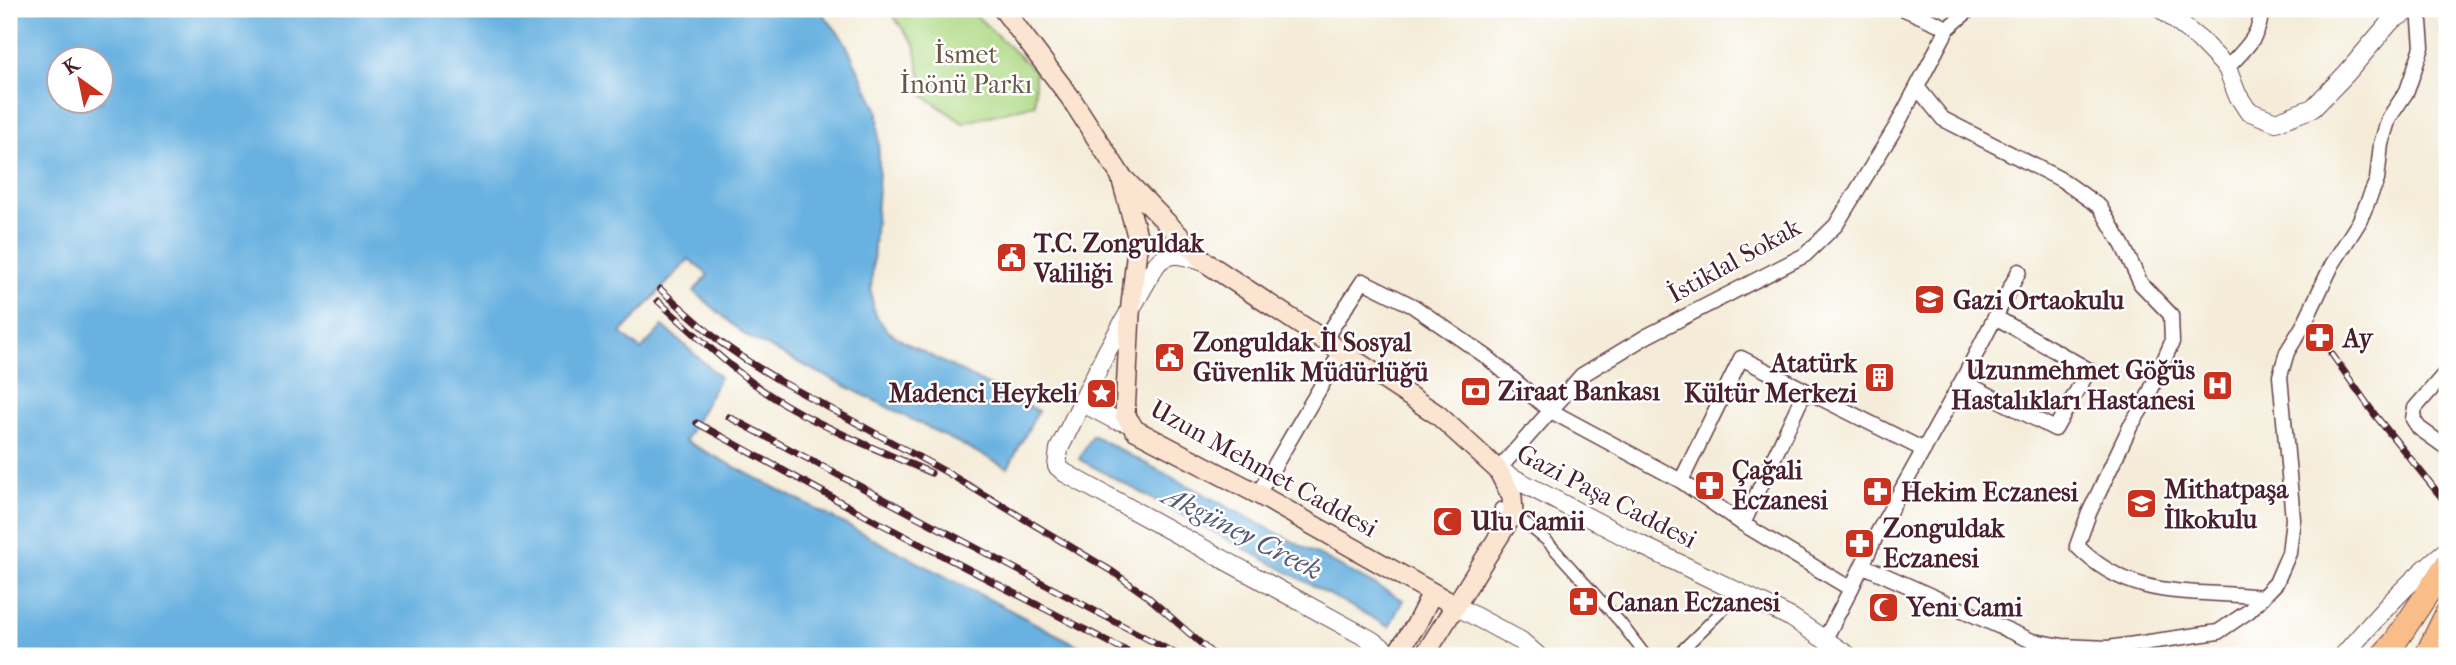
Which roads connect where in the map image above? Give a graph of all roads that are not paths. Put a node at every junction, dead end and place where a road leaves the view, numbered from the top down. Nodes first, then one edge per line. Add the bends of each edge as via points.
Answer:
1 (1003, 9) edge
2 (1904, 9) edge
3 (1970, 9) edge
4 (2161, 9) edge
5 (2261, 9) edge
6 (2411, 9) edge
7 (2419, 9) edge
8 (1948, 28) junction
9 (2227, 68) junction
10 (1917, 87) junction
11 (1121, 176) junction
12 (1205, 262) junction
13 (2019, 271) dead end
14 (1130, 314) junction
15 (1995, 317) junction
16 (1324, 340) junction
17 (1341, 352) junction
18 (2447, 370) edge
19 (1962, 381) junction
20 (1805, 391) junction
21 (1549, 410) junction
22 (1079, 411) junction
23 (1131, 423) junction
24 (2447, 448) edge
25 (1924, 450) junction
26 (1498, 470) junction
27 (1681, 481) junction
28 (1258, 494) junction
29 (1506, 512) junction
30 (1743, 524) junction
31 (2447, 550) edge
32 (2447, 564) edge
33 (1864, 566) junction
34 (1852, 589) junction
35 (1432, 593) junction
36 (1740, 593) junction
37 (2263, 597) junction
38 (1456, 606) junction
39 (2447, 613) edge
40 (1825, 639) junction
41 (1388, 656) edge
42 (1395, 656) edge
43 (1424, 656) edge
44 (1538, 656) edge
45 (1646, 656) edge
46 (1676, 656) edge
47 (1849, 656) edge
48 (2343, 656) edge
49 (2382, 656) edge
50 (2426, 656) edge

1 - 11 main road, Gazi Paşa Caddesi via 1070,97
2 - 8 street
3 - 8 street, İstiklal Sokak
4 - 9 street
5 - 9 street via 2261,21 2250,45
6 - 9 street via 2391,20 2313,108 2276,122 2248,111
7 - 37 street via 2422,47 2407,91 2389,118 2377,180 2359,222 2287,352 2280,376 2293,519 2289,553 2276,583
8 - 10 street, İstiklal Sokak
10 - 21 street, İstiklal Sokak via 1836,225 1805,255 1647,336 1582,375
10 - 37 street via 1943,119 2062,180 2100,207 2141,284 2171,315 2172,342 2077,546 2095,564 2145,587
11 - 12 main road, Gazi Paşa Caddesi
11 - 14 main road, Uzun Mehmet Caddesi via 1138,239
12 - 14 street via 1174,254 1161,259
12 - 16 main road, Gazi Paşa Caddesi
13 - 15 street
14 - 22 street
14 - 23 main road, Uzun Mehmet Caddesi via 1125,415
15 - 19 street
15 - 19 street via 2089,370 2055,429
16 - 17 main road, Gazi Paşa Caddesi
16 - 21 street via 1363,281 1413,306 1477,349
17 - 26 main road, Gazi Paşa Caddesi via 1438,415
17 - 28 street
18 - 24 street via 2416,408 2413,419
19 - 25 street
20 - 25 street
20 - 27 street via 1741,358
20 - 30 street
21 - 26 street, İstiklal Sokak
21 - 27 street
22 - 23 street
22 - 41 street via 1059,449 1058,466 1065,473 1371,640
23 - 28 main road, Uzun Mehmet Caddesi via 1135,430
25 - 33 street
26 - 29 main road via 1512,497
26 - 36 street, Gazi Paşa Caddesi
27 - 30 street
28 - 35 main road, Uzun Mehmet Caddesi
29 - 38 main road
29 - 45 street via 1547,541
30 - 34 street
31 - 48 street
32 - 49 highway
33 - 34 street
33 - 37 street via 2032,641 2062,646 2108,648 2218,632
34 - 40 street
35 - 38 main road, Uzun Mehmet Caddesi
35 - 42 main road
36 - 40 street, Gazi Paşa Caddesi
36 - 46 street
38 - 43 main road
38 - 44 street via 1521,641
39 - 50 highway
40 - 47 street, Gazi Paşa Caddesi

